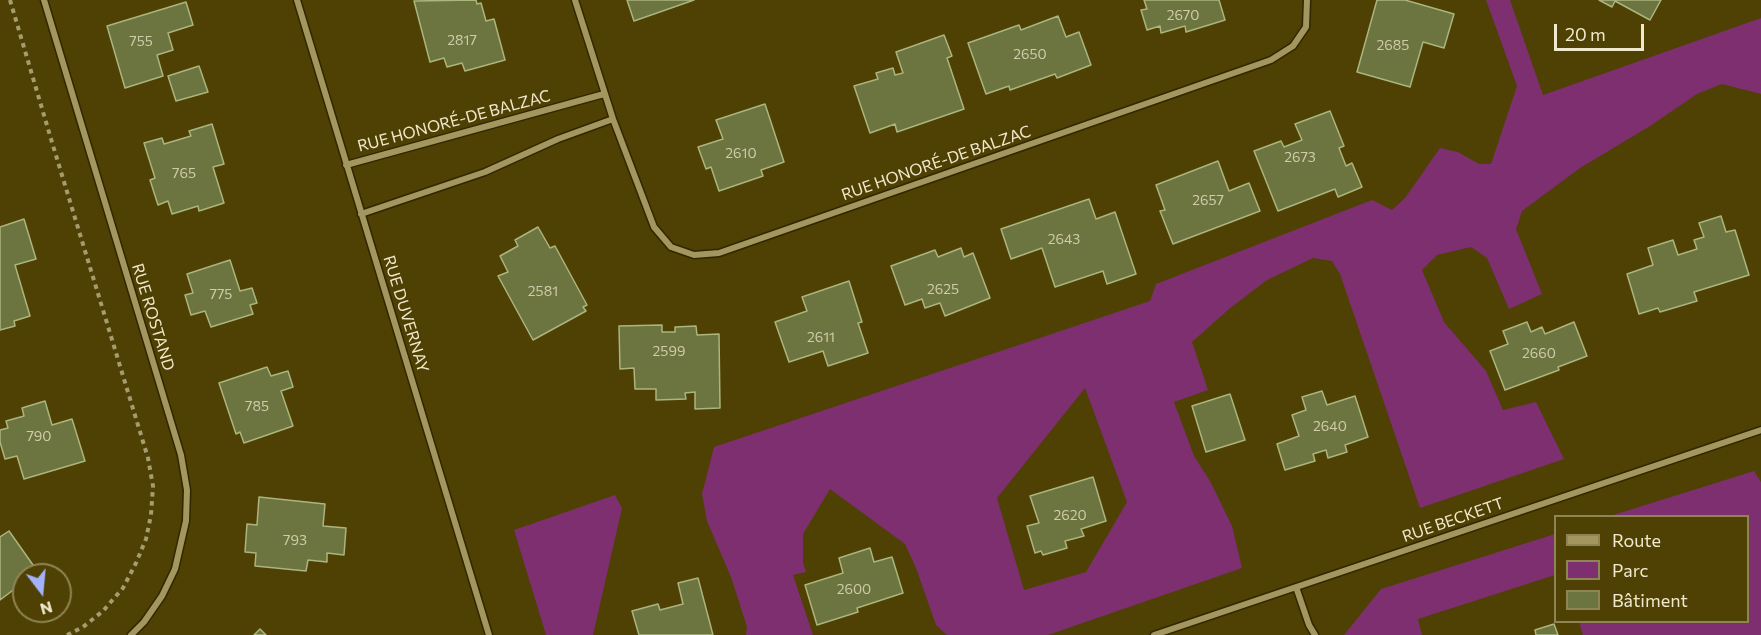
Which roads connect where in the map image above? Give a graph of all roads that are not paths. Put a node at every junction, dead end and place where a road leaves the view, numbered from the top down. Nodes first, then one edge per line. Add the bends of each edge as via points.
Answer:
1 (44, 0) edge
2 (297, 0) edge
3 (575, 0) edge
4 (1307, 0) edge
5 (604, 94) junction
6 (613, 119) junction
7 (346, 165) junction
8 (361, 214) junction
9 (1761, 430) edge
10 (1296, 587) junction
11 (131, 635) edge
12 (489, 635) edge
13 (1154, 635) edge
14 (1315, 635) edge

1 - 11 street, RUE ROSTAND via 181,455 187,490 186,521 175,569 162,596
2 - 7 street, RUE DUVERNAY
3 - 5 street, RUE HONORÉ-DE BALZAC
4 - 6 street, RUE HONORÉ-DE BALZAC via 1306,27 1293,46 1271,60 719,253 694,255 671,247 654,227
5 - 6 street, RUE HONORÉ-DE BALZAC
5 - 7 street, RUE HONORÉ-DE BALZAC
6 - 8 street via 485,172
7 - 8 street, RUE DUVERNAY
8 - 12 street, RUE DUVERNAY
9 - 10 street, RUE BECKETT
10 - 13 street, RUE BECKETT
10 - 14 street

